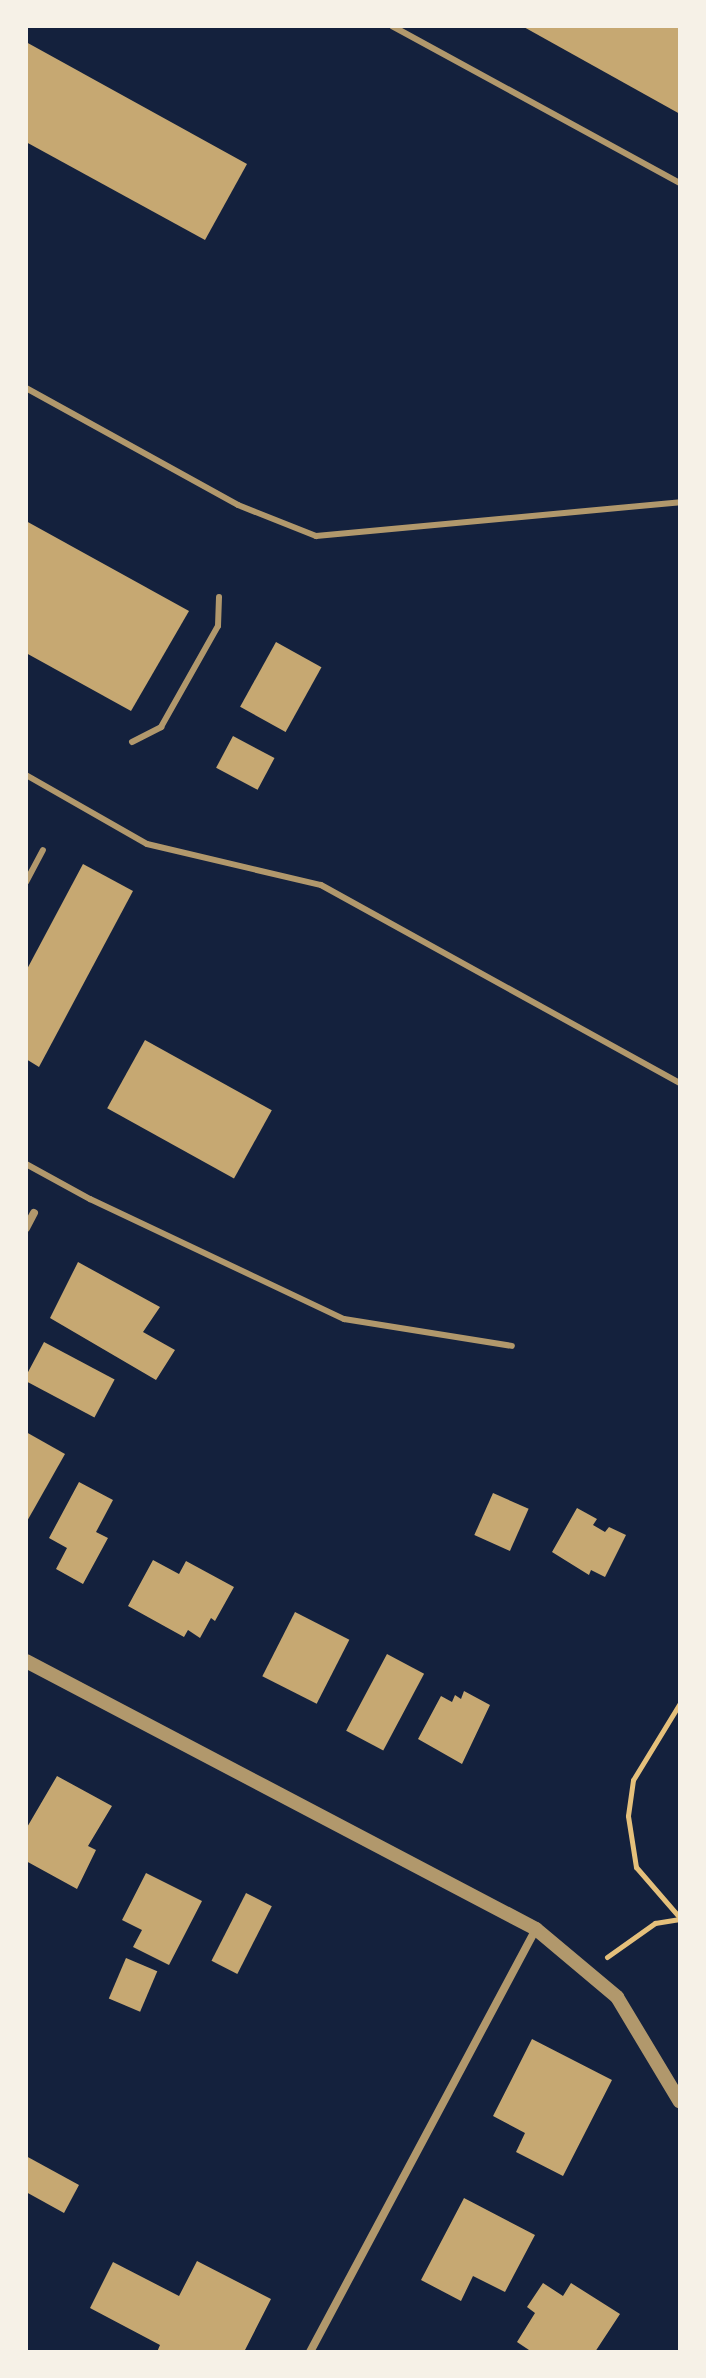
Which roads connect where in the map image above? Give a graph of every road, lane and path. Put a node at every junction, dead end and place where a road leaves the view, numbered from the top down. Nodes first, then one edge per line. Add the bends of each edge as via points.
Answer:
1 (392, 26) edge
2 (680, 183) edge
3 (26, 388) edge
4 (680, 502) edge
5 (219, 597) dead end
6 (132, 742) dead end
7 (26, 775) edge
8 (43, 850) dead end
9 (26, 882) edge
10 (680, 1083) edge
11 (26, 1164) edge
12 (34, 1213) dead end
13 (26, 1228) edge
14 (512, 1346) dead end
15 (26, 1661) edge
16 (680, 1703) edge
17 (680, 1919) edge
18 (536, 1929) junction
19 (587, 1972) junction
20 (680, 2102) edge
21 (310, 2352) edge

1 - 2 lane
3 - 4 lane via 238,505 316,536
5 - 6 lane via 218,626 161,727
7 - 10 lane via 147,844 321,885
8 - 9 lane
11 - 14 lane via 344,1319
12 - 13 street
15 - 18 street
16 - 17 path via 633,1780 628,1816 636,1867
17 - 19 path via 655,1923
18 - 19 street
18 - 21 street
19 - 20 street via 617,1997

